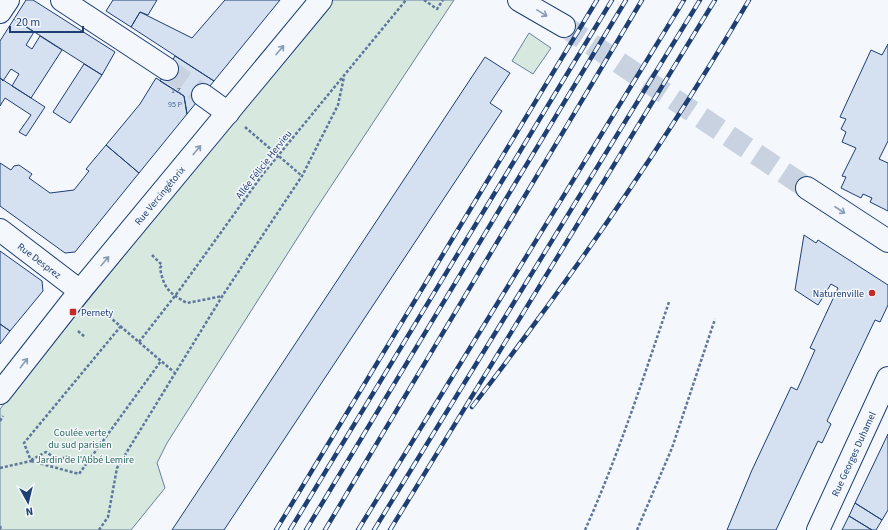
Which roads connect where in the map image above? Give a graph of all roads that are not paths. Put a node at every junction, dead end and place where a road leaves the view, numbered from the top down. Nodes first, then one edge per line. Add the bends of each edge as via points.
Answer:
1 (8, 0) edge
2 (62, 0) edge
3 (321, 0) edge
4 (519, 0) edge
5 (0, 12) edge
6 (564, 26) tunnel mouth
7 (167, 69) tunnel mouth
8 (203, 95) tunnel mouth
9 (228, 113) junction
10 (807, 188) tunnel mouth
11 (0, 230) edge
12 (888, 241) edge
13 (80, 291) junction
14 (888, 378) edge
15 (0, 393) edge
16 (818, 530) edge

1 - 5 street
2 - 7 street
9 -> 3 street, Rue Vercingétorix
4 -> 6 street
8 - 9 street
13 -> 9 street, Rue Vercingétorix
10 -> 12 street
11 - 13 street, Rue Desprez
15 -> 13 street, Rue Vercingétorix
14 - 16 street, Rue Georges Duhamel

